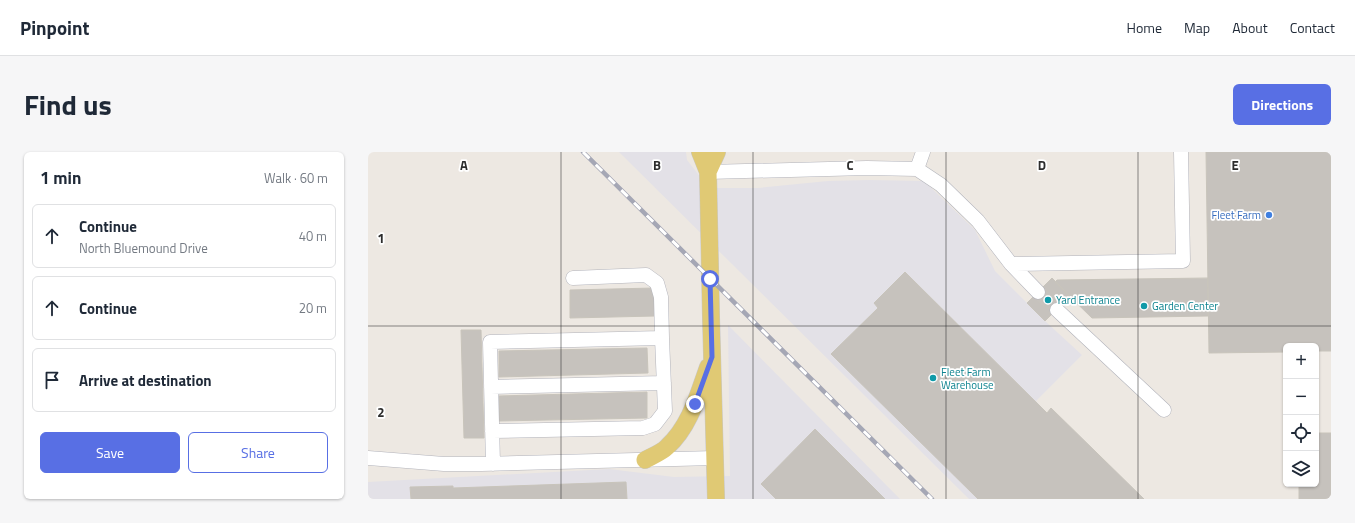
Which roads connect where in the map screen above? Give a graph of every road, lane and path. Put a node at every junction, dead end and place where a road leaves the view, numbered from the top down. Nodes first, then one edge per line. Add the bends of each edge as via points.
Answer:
1 (700, 152) edge
2 (717, 152) edge
3 (923, 152) edge
4 (1181, 152) edge
5 (917, 169) junction
6 (708, 172) junction
7 (1011, 264) junction
8 (573, 278) dead end
9 (1038, 292) tunnel mouth
10 (1057, 310) tunnel mouth
11 (662, 338) junction
12 (712, 357) junction
13 (664, 383) junction
14 (491, 387) junction
15 (1164, 410) dead end
16 (492, 430) junction
17 (368, 458) edge
18 (715, 458) junction
19 (645, 460) junction
20 (493, 464) junction
21 (716, 499) edge

1 - 6 main road
2 - 6 main road
3 - 5 street
4 - 7 street via 1183,261
5 - 6 street
5 - 7 street via 941,185 978,221
6 - 12 main road
7 - 9 street
8 - 11 street via 646,275 657,283 661,297
10 - 15 street
11 - 13 street
11 - 14 street via 490,342
12 - 18 main road
12 - 19 main road via 687,422 666,448
13 - 14 street
13 - 16 street via 665,411 655,424 643,428
14 - 16 street
16 - 20 street
17 - 20 street via 444,464
18 - 19 street
18 - 21 main road
19 - 20 street

